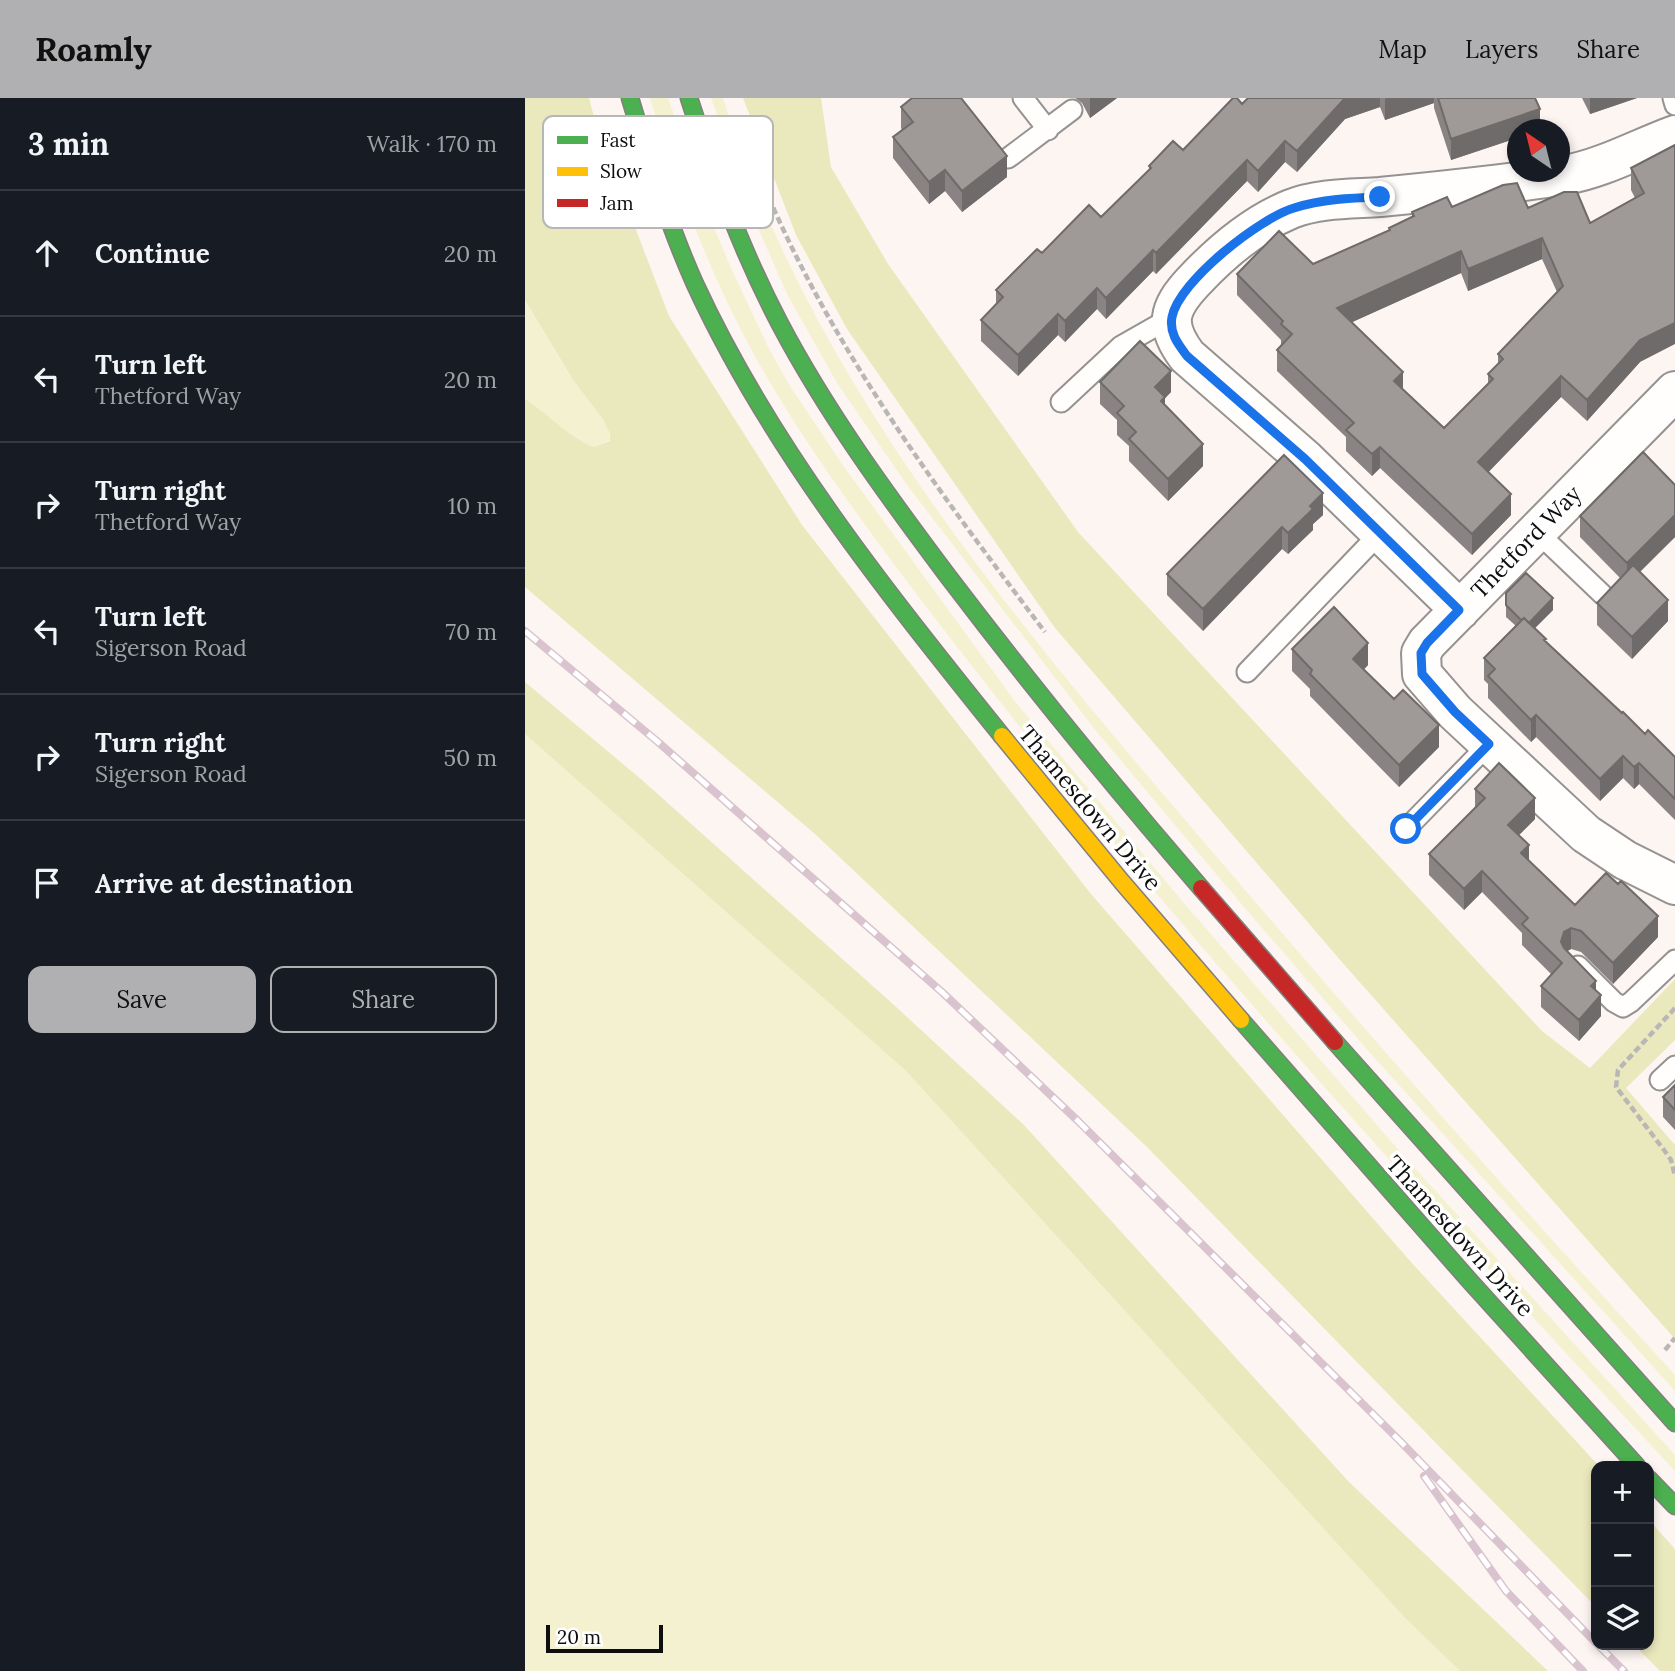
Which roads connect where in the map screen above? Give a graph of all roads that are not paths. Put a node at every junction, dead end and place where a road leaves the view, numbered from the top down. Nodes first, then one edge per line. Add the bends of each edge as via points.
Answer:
1 (631, 98) edge
2 (689, 98) edge
3 (1023, 98) edge
4 (1673, 98) edge
5 (1675, 105) edge
6 (1072, 110) dead end
7 (636, 116) edge
8 (695, 116) edge
9 (1048, 130) junction
10 (1675, 135) edge
11 (1008, 158) edge
12 (674, 228) edge
13 (736, 228) edge
14 (1172, 317) junction
15 (1675, 391) edge
16 (1061, 402) dead end
17 (1536, 531) junction
18 (1381, 532) junction
19 (1602, 594) edge
20 (1459, 610) junction
21 (1247, 672) dead end
22 (1489, 744) junction
23 (1406, 829) dead end
24 (1675, 885) edge
25 (1675, 960) edge
26 (1573, 961) edge
27 (1675, 1066) edge
28 (1660, 1080) dead end
29 (1675, 1423) edge
30 (1632, 1461) edge
31 (1654, 1484) edge
32 (1675, 1506) edge

1 - 7 main road, Thamesdown Drive
2 - 8 main road, Thamesdown Drive
3 - 9 lane
4 - 5 lane
6 - 9 lane
9 - 11 lane
10 - 14 street via 1567,174 1294,208 1265,221 1202,273 1183,293
12 - 30 main road, Thamesdown Drive via 722,338 780,438 990,722 1109,869 1352,1150
13 - 29 main road, Thamesdown Drive via 778,320 824,402 1002,648 1159,839 1526,1261
14 - 16 lane via 1121,346
14 - 18 street via 1173,335 1187,356
15 - 17 street, Thetford Way
17 - 19 lane
17 - 20 street, Thetford Way
18 - 20 street
18 - 21 lane
20 - 22 street, Thetford Way via 1421,653 1422,674
22 - 23 lane
22 - 24 street, Thetford Way via 1586,834
25 - 26 lane via 1623,1007
27 - 28 lane
31 - 32 main road

